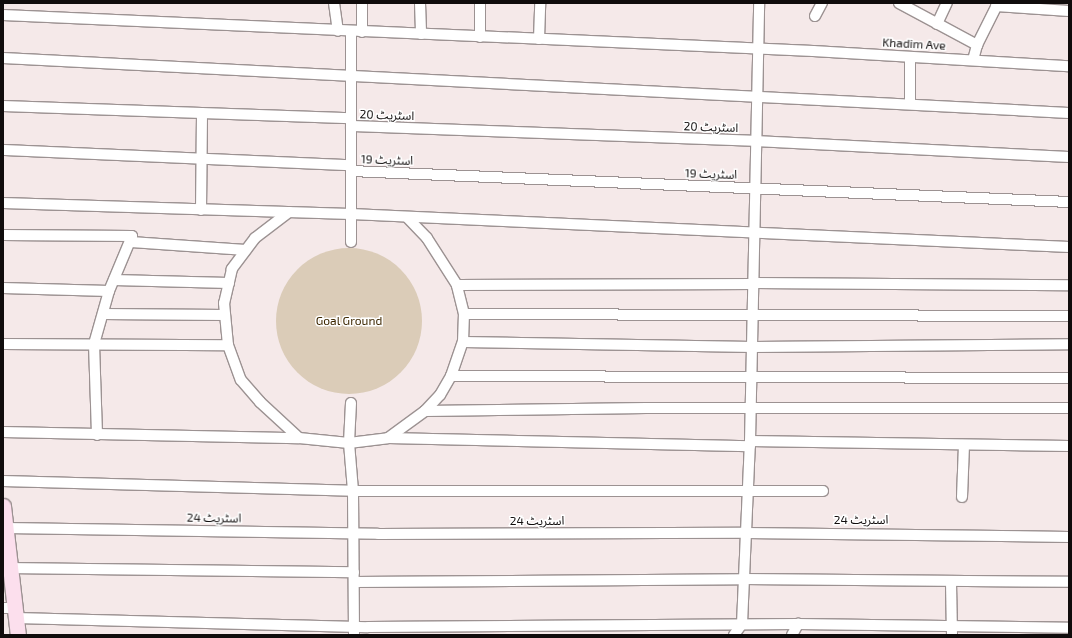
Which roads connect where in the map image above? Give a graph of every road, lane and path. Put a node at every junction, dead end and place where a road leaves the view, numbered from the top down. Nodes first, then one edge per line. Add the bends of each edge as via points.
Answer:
1 (334, 3) edge
2 (362, 3) edge
3 (420, 3) edge
4 (480, 3) edge
5 (540, 3) edge
6 (759, 3) edge
7 (822, 3) edge
8 (947, 3) edge
9 (902, 4) edge
10 (997, 4) edge
11 (1069, 11) edge
12 (3, 14) edge
13 (814, 16) dead end
14 (937, 24) junction
15 (338, 31) junction
16 (351, 31) junction
17 (362, 32) junction
18 (421, 34) junction
19 (480, 37) junction
20 (539, 39) junction
21 (977, 45) junction
22 (757, 49) junction
23 (910, 57) junction
24 (3, 58) edge
25 (973, 60) junction
26 (1069, 66) edge
27 (351, 76) junction
28 (757, 96) junction
29 (910, 104) junction
30 (3, 106) edge
31 (1069, 112) edge
32 (202, 113) junction
33 (351, 122) junction
34 (755, 142) junction
35 (3, 150) edge
36 (1069, 157) edge
37 (202, 158) junction
38 (351, 168) junction
39 (756, 188) junction
40 (1069, 202) edge
41 (3, 203) edge
42 (201, 210) junction
43 (289, 212) junction
44 (351, 214) junction
45 (407, 217) junction
46 (756, 233) junction
47 (3, 234) edge
48 (131, 242) junction
49 (351, 242) dead end
50 (1069, 247) edge
51 (246, 250) junction
52 (114, 280) junction
53 (229, 283) junction
54 (755, 283) junction
55 (457, 285) junction
56 (1069, 285) edge
57 (3, 288) edge
58 (109, 291) junction
59 (103, 314) junction
60 (464, 314) junction
61 (225, 315) junction
62 (754, 315) junction
63 (1069, 316) edge
64 (463, 342) junction
65 (3, 344) edge
66 (94, 344) junction
67 (1069, 344) edge
68 (228, 345) junction
69 (753, 347) junction
70 (451, 376) junction
71 (753, 377) junction
72 (1069, 378) edge
73 (351, 402) dead end
74 (1069, 408) edge
75 (750, 409) junction
76 (425, 411) junction
77 (3, 432) edge
78 (97, 435) junction
79 (299, 438) junction
80 (388, 438) junction
81 (349, 443) junction
82 (750, 444) junction
83 (964, 445) junction
84 (1069, 446) edge
85 (3, 481) edge
86 (353, 491) junction
87 (748, 491) junction
88 (823, 491) dead end
89 (962, 497) dead end
90 (4, 517) edge
91 (354, 533) junction
92 (746, 533) junction
93 (1069, 537) edge
94 (7, 568) edge
95 (354, 577) junction
96 (744, 579) junction
97 (1069, 582) edge
98 (951, 583) junction
99 (11, 611) edge
100 (742, 624) junction
101 (798, 624) junction
102 (951, 624) junction
103 (1069, 628) edge
104 (354, 631) edge
105 (18, 635) edge
106 (734, 635) edge
107 (792, 635) edge
108 (952, 635) edge

1 - 15 street
2 - 17 street
3 - 18 street
4 - 19 street
5 - 20 street
6 - 22 street
7 - 13 street
8 - 14 street
9 - 14 street
10 - 11 street
10 - 21 street
12 - 15 street, Khadim Ave
14 - 21 street
15 - 16 street, Khadim Ave
16 - 17 street, Khadim Ave
16 - 27 street
17 - 18 street, Khadim Ave
18 - 19 street, Khadim Ave
19 - 20 street, Khadim Ave
20 - 22 street, Khadim Ave
21 - 25 street
22 - 23 street, Khadim Ave
22 - 28 street
23 - 25 street, Khadim Ave
23 - 29 street
24 - 27 street
25 - 26 street, Khadim Ave
27 - 28 street
27 - 33 street
28 - 29 street
28 - 34 street
29 - 31 street
30 - 32 street, اسٹریٹ 20
32 - 33 street, اسٹریٹ 20
32 - 37 street
33 - 34 street, اسٹریٹ 20
33 - 38 street
34 - 36 street, اسٹریٹ 20
34 - 39 street
35 - 37 street, اسٹریٹ 19
37 - 38 street, اسٹریٹ 19
37 - 42 street
38 - 39 street, اسٹریٹ 19
38 - 44 street
39 - 40 street, اسٹریٹ 19
39 - 46 street
41 - 42 street
42 - 43 street
43 - 44 street
43 - 51 street via 255,238
44 - 45 street
44 - 49 street
45 - 46 street
45 - 55 street via 427,238
46 - 50 street
46 - 54 street
47 - 48 street via 132,236
48 - 51 street
48 - 52 street
51 - 53 street via 232,269
52 - 53 street
52 - 58 street
53 - 61 street
54 - 55 street
54 - 56 street
54 - 62 street
55 - 60 street
57 - 58 street
58 - 59 street
59 - 61 street
59 - 66 street
60 - 62 street
60 - 64 street
61 - 68 street
62 - 63 street
62 - 69 street
64 - 69 street
64 - 70 street
65 - 66 street
66 - 68 street
66 - 78 street
67 - 69 street
68 - 79 street via 241,380 260,402
69 - 71 street
70 - 71 street
70 - 76 street via 440,395
71 - 72 street
71 - 75 street
73 - 81 street
74 - 75 street
75 - 76 street
75 - 82 street
76 - 80 street
77 - 78 street
78 - 79 street
79 - 81 street
80 - 81 street
80 - 82 street
81 - 86 street
82 - 83 street
82 - 87 street
83 - 84 street
83 - 89 street
85 - 86 street
86 - 87 street
86 - 91 street
87 - 88 street
87 - 92 street
90 - 91 street, اسٹریٹ 24
90 - 94 main road
91 - 92 street, اسٹریٹ 24
91 - 95 street
92 - 93 street, اسٹریٹ 24
92 - 96 street
94 - 95 street
94 - 99 main road
95 - 96 street
95 - 104 street
96 - 98 street
96 - 100 street
97 - 98 street
98 - 102 street
99 - 104 street
99 - 105 main road
100 - 101 street
100 - 104 street
100 - 106 street
101 - 102 street
101 - 107 street
102 - 103 street
102 - 108 street

